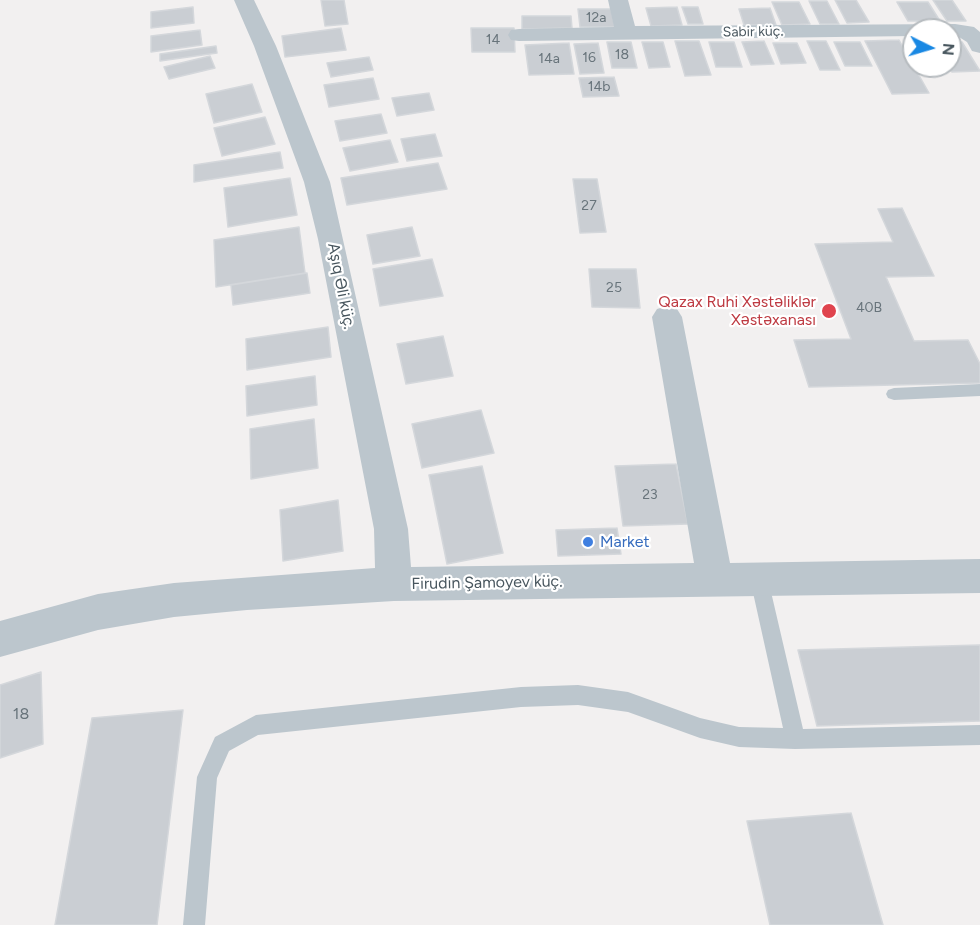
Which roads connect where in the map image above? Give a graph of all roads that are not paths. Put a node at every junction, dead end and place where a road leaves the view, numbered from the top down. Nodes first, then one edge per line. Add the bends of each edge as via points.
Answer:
1 (244, 0) edge
2 (618, 0) edge
3 (902, 30) edge
4 (962, 31) edge
5 (626, 33) junction
6 (519, 35) dead end
7 (980, 46) edge
8 (667, 317) dead end
9 (980, 390) edge
10 (894, 394) dead end
11 (980, 576) edge
12 (759, 579) junction
13 (715, 580) junction
14 (394, 584) junction
15 (0, 639) edge
16 (980, 735) edge
17 (795, 739) junction
18 (194, 925) edge

1 - 14 street, Aşıq Əli küç. via 317,182 391,529
2 - 5 street
3 - 5 street, Sabir küç.
4 - 7 street via 975,38
5 - 6 street, Sabir küç.
8 - 13 street
9 - 10 lane
11 - 12 street, Firudin Şamoyev küç.
12 - 13 street, Firudin Şamoyev küç.
12 - 17 lane
13 - 14 street, Firudin Şamoyev küç.
14 - 15 street, Firudin Şamoyev küç. via 174,600 98,612
16 - 17 lane
17 - 18 lane via 739,737 700,728 628,702 578,695 521,697 256,725 222,744 207,777

